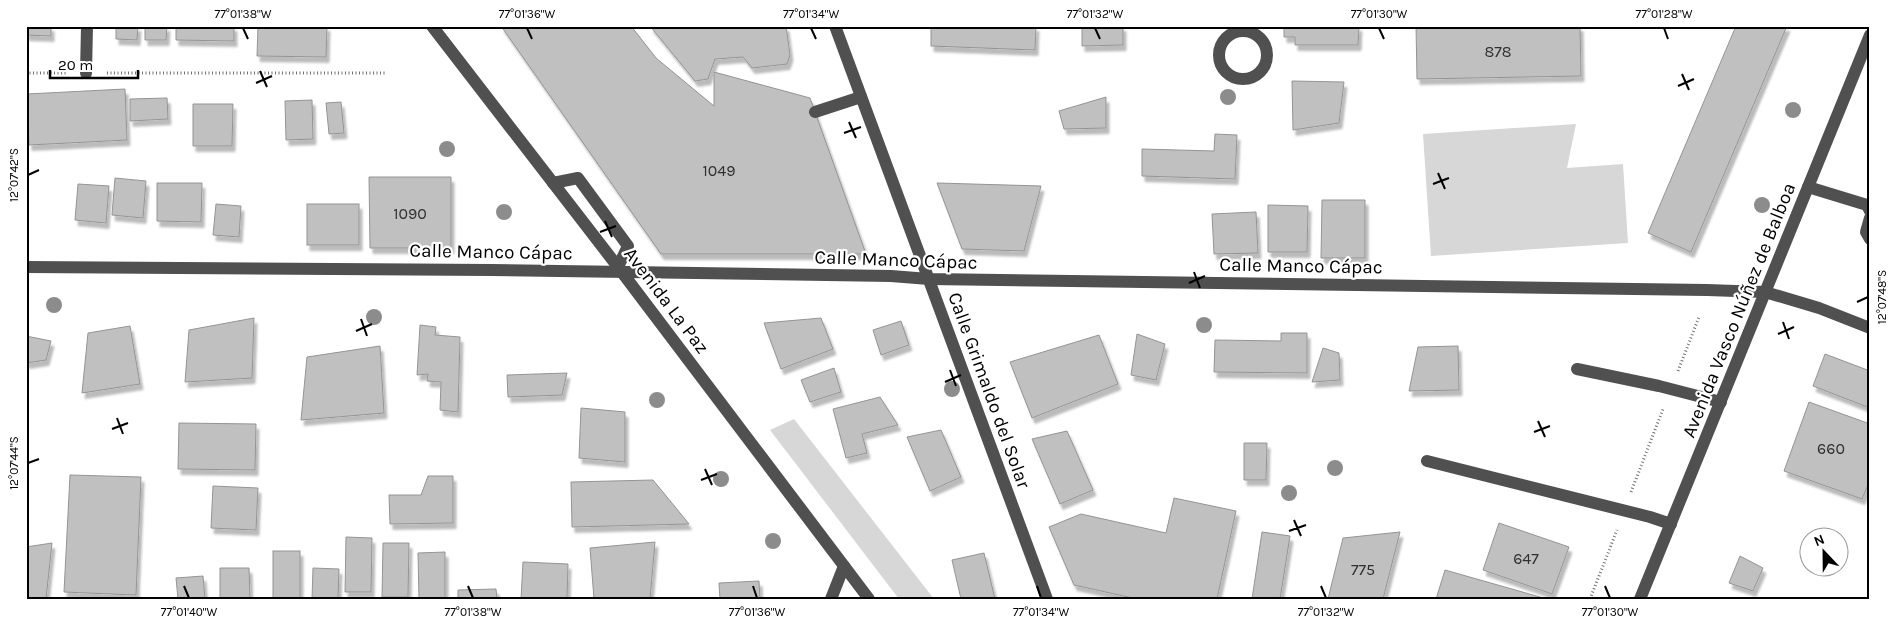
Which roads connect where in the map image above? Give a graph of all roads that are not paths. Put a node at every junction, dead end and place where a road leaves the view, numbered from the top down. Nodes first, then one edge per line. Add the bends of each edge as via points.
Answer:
1 (87, 26) edge
2 (432, 26) edge
3 (835, 26) edge
4 (1870, 35) edge
5 (86, 73) road end
6 (861, 97) junction
7 (815, 112) dead end
8 (553, 183) junction
9 (1808, 187) junction
10 (1870, 211) edge
11 (1870, 218) edge
12 (1870, 238) edge
13 (26, 267) edge
14 (620, 269) junction
15 (929, 279) junction
16 (1765, 292) junction
17 (1870, 328) edge
18 (1577, 369) dead end
19 (1721, 402) junction
20 (1426, 461) dead end
21 (1671, 524) junction
22 (844, 566) junction
23 (831, 599) edge
24 (869, 599) edge
25 (1048, 599) edge
26 (1640, 599) edge

1 - 5 street
2 - 8 street, Avenida La Paz
3 - 6 street, Calle Grimaldo del Solar
4 - 9 street, Avenida Vasco Núñez de Balboa
6 - 7 street
6 - 15 street, Calle Grimaldo del Solar
8 - 14 street, Avenida La Paz
8 - 14 street via 578,178 628,246
9 - 10 street via 1867,205
9 - 16 street, Avenida Vasco Núñez de Balboa
11 - 12 street via 1866,232
13 - 14 street, Calle Manco Cápac
14 - 15 street, Calle Manco Cápac
14 - 22 street, Avenida La Paz
15 - 16 street, Calle Manco Cápac
15 - 25 street, Calle Grimaldo del Solar
16 - 17 street, Calle Manco Cápac
16 - 19 street, Avenida Vasco Núñez de Balboa
18 - 19 street
19 - 21 street, Avenida Vasco Núñez de Balboa
20 - 21 street
21 - 26 street, Avenida Vasco Núñez de Balboa
22 - 23 street
22 - 24 street, Avenida La Paz

